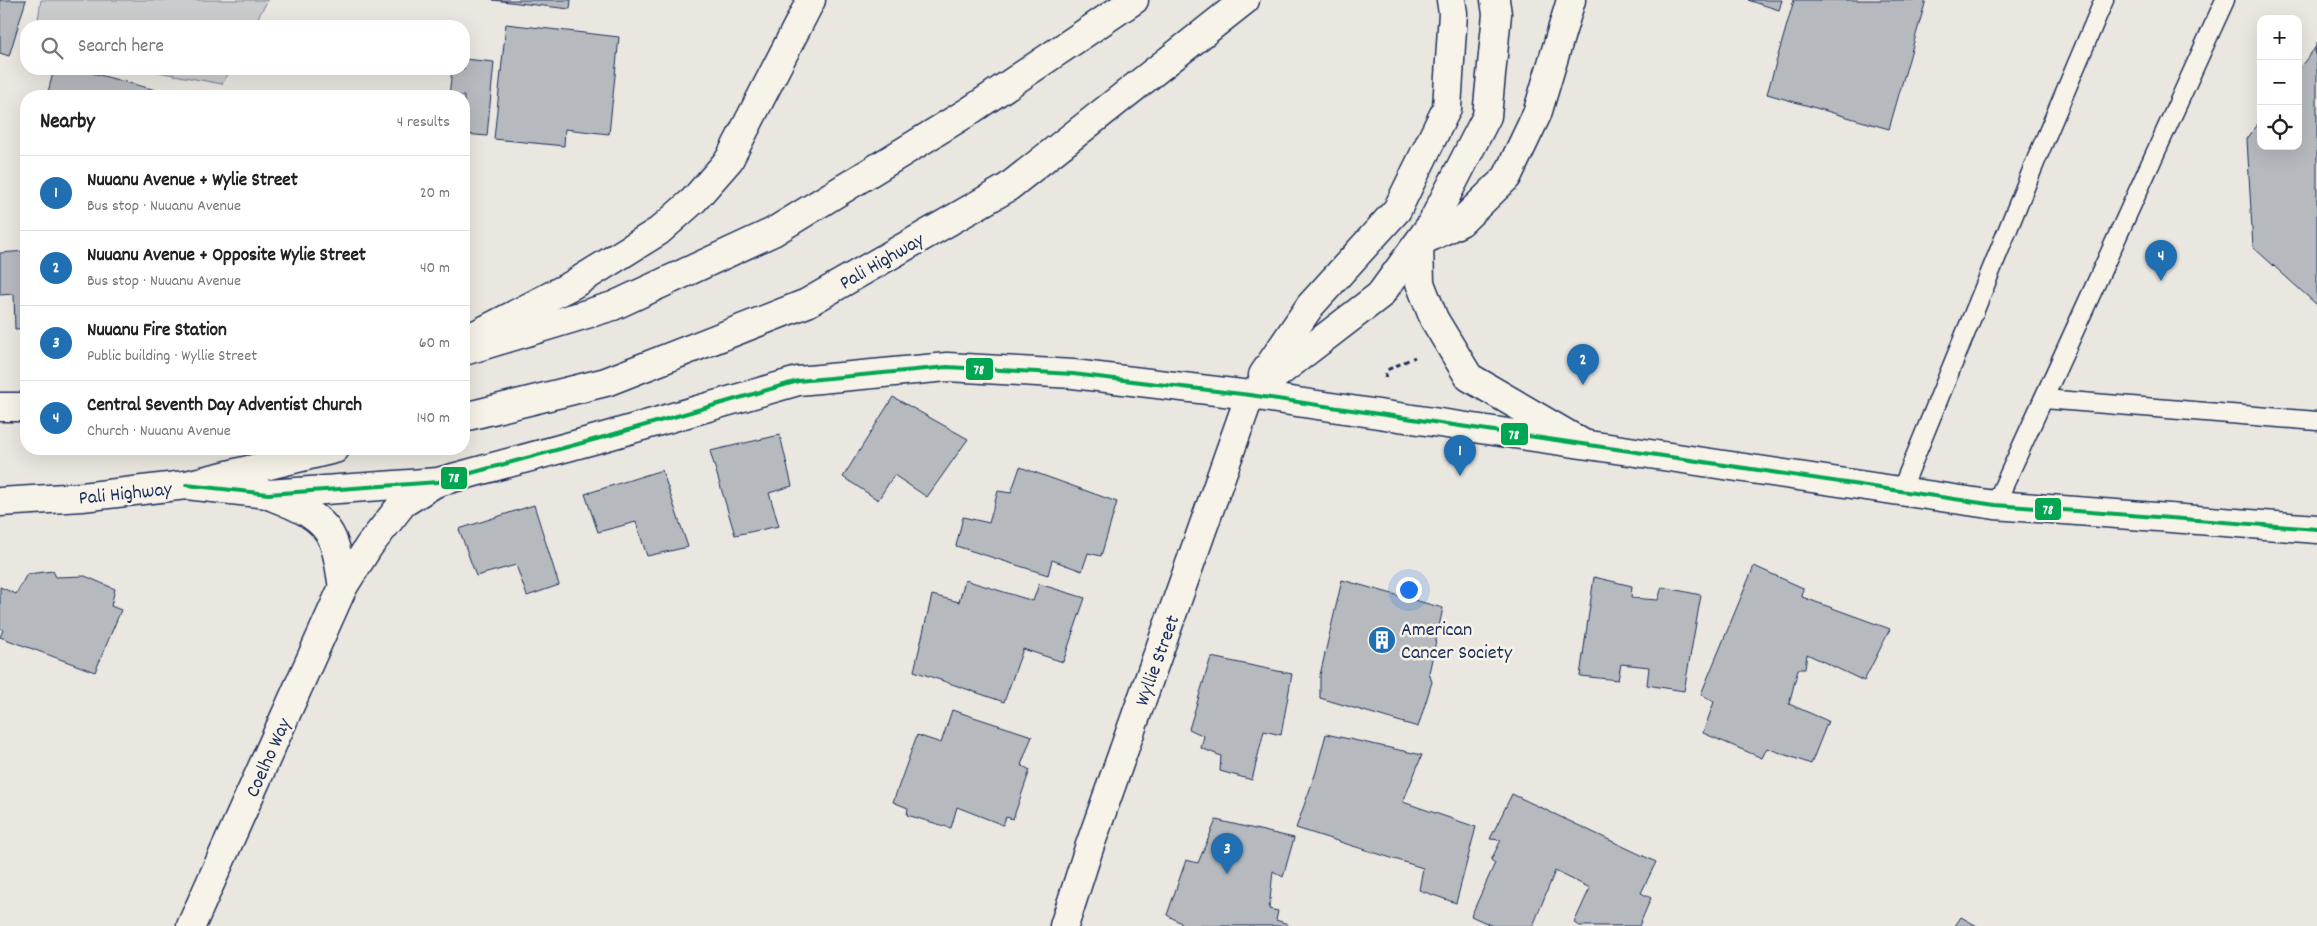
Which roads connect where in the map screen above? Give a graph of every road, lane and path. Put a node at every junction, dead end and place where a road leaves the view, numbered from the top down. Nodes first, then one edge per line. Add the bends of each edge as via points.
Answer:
1 (811, 0) edge
2 (1134, 0) edge
3 (1245, 0) edge
4 (1451, 0) edge
5 (1495, 0) edge
6 (1571, 0) edge
7 (2104, 0) edge
8 (2225, 0) edge
9 (1419, 243) junction
10 (470, 338) edge
11 (470, 349) edge
12 (1420, 354) dead end
13 (1385, 378) dead end
14 (1250, 395) junction
15 (2044, 399) junction
16 (0, 406) edge
17 (20, 406) edge
18 (470, 416) edge
19 (2317, 421) edge
20 (1582, 443) junction
21 (310, 455) edge
22 (438, 482) junction
23 (186, 485) junction
24 (1900, 491) junction
25 (268, 494) junction
26 (0, 502) edge
27 (1995, 505) junction
28 (2317, 529) edge
29 (343, 587) junction
30 (191, 926) edge
31 (1064, 926) edge

1 - 10 main road via 729,160 694,200 659,231 572,285
2 - 11 main road via 968,112 773,232 613,306
3 - 18 main road, Pali Highway via 1007,188 807,303 606,382
4 - 14 main road, Wyllie Street via 1447,108 1397,210 1310,306
5 - 9 main road via 1497,14 1487,116 1432,225
6 - 9 main road via 1537,114 1506,177 1460,222
7 - 24 lane
8 - 15 lane
9 - 14 main road via 1380,295
9 - 20 main road via 1420,283 1434,319 1469,377
12 - 13 path via 1387,370
14 - 20 main road
14 - 22 main road via 1072,374 947,367 798,381
14 - 31 main road, Wyllie Street
15 - 19 lane
15 - 27 lane
16 - 17 main road
20 - 24 main road
21 - 23 main road, Pali Highway
22 - 25 main road
22 - 29 main road, Coelho Way via 403,503 369,546
23 - 25 main road
23 - 26 main road, Pali Highway
24 - 27 main road
25 - 29 main road via 302,509 324,525 333,540
27 - 28 main road
29 - 30 main road, Coelho Way

